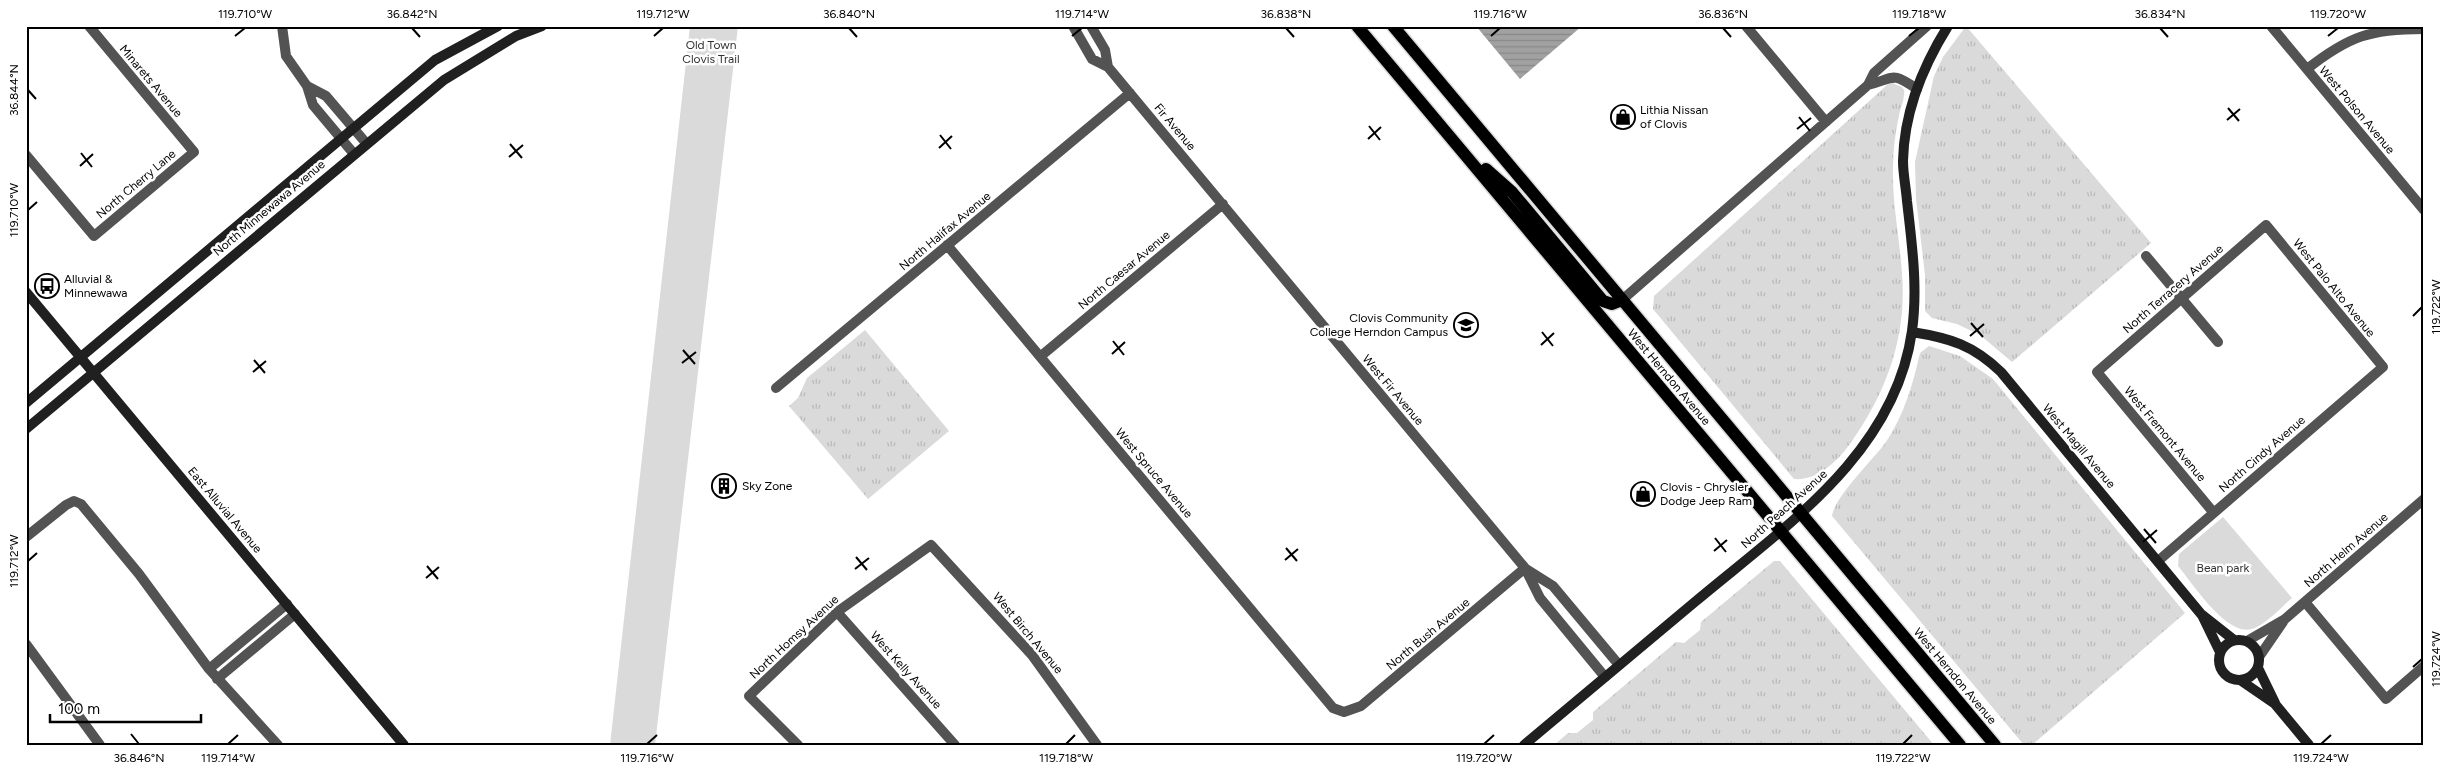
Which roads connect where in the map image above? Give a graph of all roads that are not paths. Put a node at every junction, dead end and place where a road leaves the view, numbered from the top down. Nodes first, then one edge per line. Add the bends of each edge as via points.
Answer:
1 (89, 26) edge
2 (282, 26) edge
3 (498, 26) edge
4 (542, 26) edge
5 (1073, 26) edge
6 (1091, 26) edge
7 (1358, 26) edge
8 (1393, 26) edge
9 (1746, 26) edge
10 (1927, 26) edge
11 (1948, 26) edge
12 (2271, 26) edge
13 (2424, 29) edge
14 (1108, 67) junction
15 (2307, 69) junction
16 (1868, 85) junction
17 (307, 86) junction
18 (1917, 90) junction
19 (1130, 93) junction
20 (1826, 122) junction
21 (354, 128) junction
22 (341, 139) junction
23 (1454, 140) junction
24 (366, 143) junction
25 (194, 152) joint
26 (354, 154) junction
27 (26, 155) edge
28 (1223, 204) junction
29 (2424, 210) edge
30 (2266, 225) joint
31 (947, 246) junction
32 (2146, 256) dead end
33 (26, 292) edge
34 (2182, 298) junction
35 (1622, 300) junction
36 (1912, 332) junction
37 (2218, 342) dead end
38 (1041, 356) junction
39 (81, 357) junction
40 (2383, 367) joint
41 (2097, 372) joint
42 (94, 373) junction
43 (776, 388) dead end
44 (26, 403) edge
45 (26, 429) edge
46 (2424, 499) edge
47 (2214, 512) junction
48 (1801, 514) junction
49 (1780, 531) junction
50 (26, 538) edge
51 (931, 545) joint
52 (2158, 561) junction
53 (1525, 568) junction
54 (2304, 602) junction
55 (287, 604) junction
56 (837, 612) junction
57 (295, 614) junction
58 (2201, 614) junction
59 (2285, 619) junction
60 (2234, 640) junction
61 (2247, 641) junction
62 (26, 644) edge
63 (2220, 652) junction
64 (2259, 662) junction
65 (1619, 665) junction
66 (2424, 666) edge
67 (209, 669) junction
68 (1605, 677) junction
69 (217, 679) junction
70 (2240, 680) junction
71 (2275, 704) junction
72 (1344, 712) joint
73 (100, 745) edge
74 (278, 745) edge
75 (404, 745) edge
76 (798, 745) edge
77 (955, 745) edge
78 (1097, 745) edge
79 (1524, 745) edge
80 (1960, 745) edge
81 (1995, 745) edge
82 (2309, 745) edge

1 - 25 street, Minarets Avenue
2 - 17 street via 286,56
3 - 21 street, North Minnewawa Avenue via 436,60
4 - 24 street, North Minnewawa Avenue via 516,36 446,78
5 - 14 street, Fir Avenue via 1092,59
6 - 14 street, Fir Avenue via 1105,50
7 - 23 main road, West Herndon Avenue
8 - 35 main road, West Herndon Avenue
9 - 20 street
10 - 16 street via 1874,73
11 - 18 street, North Peach Avenue via 1930,55
12 - 15 street, West Polson Avenue
13 - 15 street via 2382,30 2362,35 2329,52
14 - 19 street, Fir Avenue
15 - 29 street, West Polson Avenue
16 - 18 street via 1898,77
16 - 20 street
17 - 21 street via 326,96
17 - 22 street via 313,106
18 - 36 street, North Peach Avenue via 1903,161 1916,286
19 - 28 street, Fir Avenue
19 - 31 street, North Halifax Avenue
20 - 35 street
21 - 22 street, North Minnewawa Avenue
21 - 24 street
22 - 26 street
22 - 39 street, North Minnewawa Avenue
23 - 35 main road via 1512,192 1604,301 1612,304
23 - 49 main road, West Herndon Avenue
24 - 26 street, North Minnewawa Avenue
25 - 27 street, North Cherry Lane via 94,236
26 - 42 street, North Minnewawa Avenue
28 - 38 street, North Caesar Avenue
28 - 53 street, West Fir Avenue
30 - 34 street, North Terracery Avenue
30 - 40 street, West Palo Alto Avenue
31 - 38 street, West Spruce Avenue
31 - 43 street, North Halifax Avenue
32 - 34 street
33 - 39 street, East Alluvial Avenue
34 - 37 street
34 - 41 street, North Terracery Avenue
35 - 48 main road, West Herndon Avenue
36 - 48 street, North Peach Avenue via 1902,378 1881,421 1845,471
36 - 52 street, West Magill Avenue via 1961,343 1990,361
38 - 72 street, West Spruce Avenue via 1330,706
39 - 42 street, East Alluvial Avenue
39 - 44 street, North Minnewawa Avenue
40 - 47 street, North Cindy Avenue
41 - 47 street, West Fremont Avenue
42 - 45 street, North Minnewawa Avenue
42 - 55 street, East Alluvial Avenue
46 - 54 street, North Helm Avenue
47 - 52 street, North Cindy Avenue
48 - 49 street, North Peach Avenue
48 - 81 main road, West Herndon Avenue
49 - 65 street, North Peach Avenue
49 - 80 main road, West Herndon Avenue
50 - 67 street via 66,504 74,501 81,504 139,574
51 - 56 street, North Homsy Avenue
51 - 78 street, West Birch Avenue via 1032,655
52 - 58 street, West Magill Avenue
53 - 65 street, West Fir Avenue via 1553,586
53 - 68 street, West Fir Avenue via 1540,598
53 - 72 street, North Bush Avenue via 1361,706
54 - 59 street, North Helm Avenue
54 - 66 street via 2386,699
55 - 57 street, East Alluvial Avenue
55 - 67 street
56 - 76 street, North Homsy Avenue via 749,696
56 - 77 street, West Kelly Avenue
57 - 69 street
57 - 75 street, East Alluvial Avenue
58 - 60 street, West Magill Avenue
58 - 63 street, West Magill Avenue
59 - 61 street, North Helm Avenue
59 - 64 street, North Helm Avenue
60 - 61 street
60 - 63 street
61 - 64 street via 2257,650
62 - 73 street
63 - 70 street via 2222,672 2233,680
64 - 70 street via 2254,674
64 - 71 street
65 - 68 street, North Peach Avenue
67 - 69 street
68 - 79 street, North Peach Avenue
69 - 74 street
70 - 71 street
71 - 82 street

